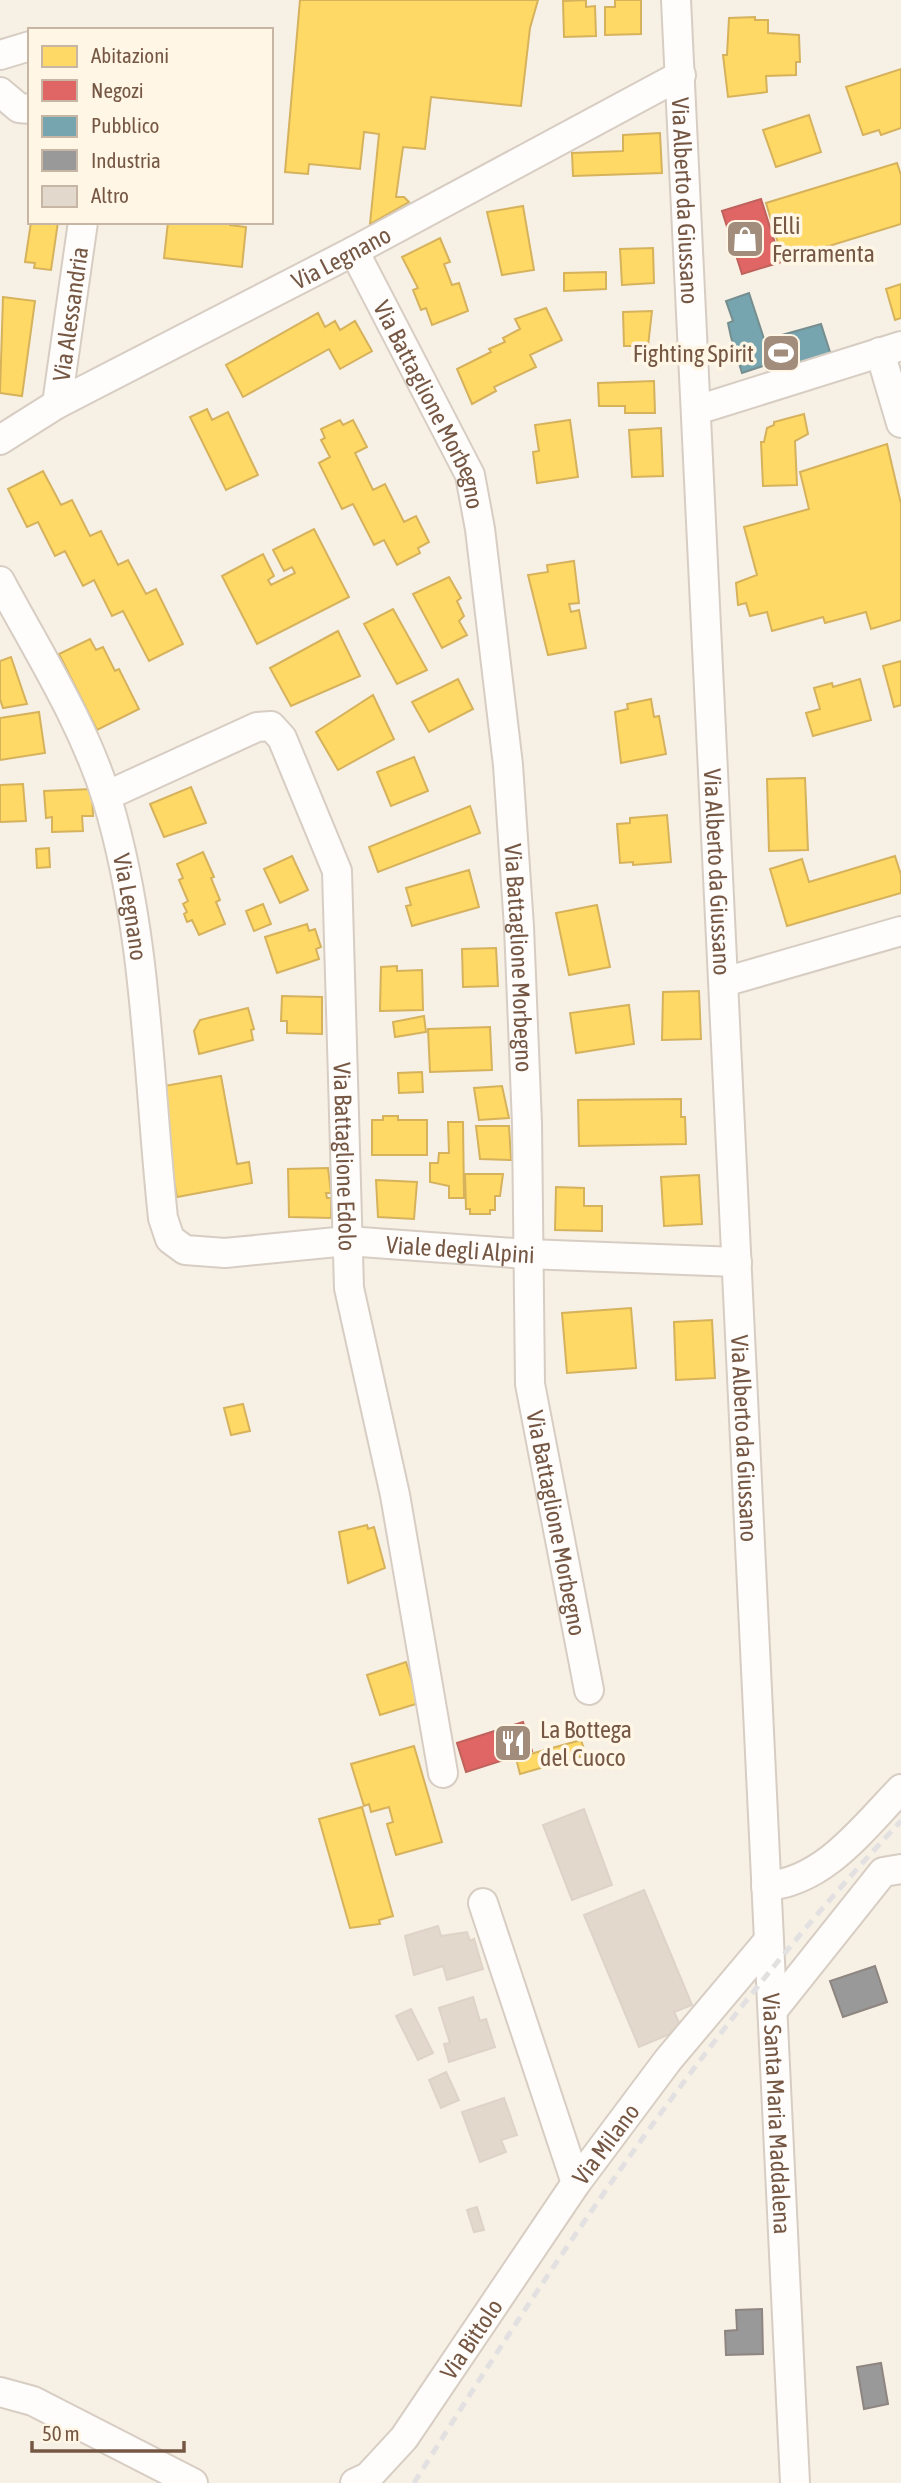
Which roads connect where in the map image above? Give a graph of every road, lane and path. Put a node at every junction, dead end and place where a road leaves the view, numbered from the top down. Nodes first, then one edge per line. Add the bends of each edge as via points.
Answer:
1 (676, 0) edge
2 (28, 47) edge
3 (0, 55) edge
4 (681, 75) junction
5 (0, 92) edge
6 (28, 109) edge
7 (83, 224) edge
8 (354, 251) junction
9 (891, 349) edge
10 (57, 404) junction
11 (697, 410) junction
12 (901, 423) edge
13 (0, 440) edge
14 (0, 581) edge
15 (106, 796) junction
16 (901, 931) edge
17 (724, 982) junction
18 (347, 1241) junction
19 (186, 1250) joint
20 (527, 1254) junction
21 (737, 1262) junction
22 (589, 1690) dead end
23 (758, 1745) joint
24 (443, 1773) dead end
25 (901, 1789) edge
26 (901, 1869) edge
27 (766, 1886) junction
28 (483, 1903) dead end
29 (769, 1940) junction
30 (773, 2010) junction
31 (576, 2183) junction
32 (0, 2392) edge
33 (193, 2483) edge
34 (355, 2483) edge
35 (795, 2483) edge

1 - 4 street, Via Alberto da Giussano
2 - 3 street
4 - 8 street, Via Legnano
4 - 11 street, Via Alberto da Giussano
5 - 6 street via 19,108
7 - 10 street, Via Alessandria
8 - 10 street, Via Legnano
8 - 20 street, Via Battaglione Morbegno via 470,475 480,529 508,765 517,900 527,1124
9 - 11 street
9 - 12 street
10 - 13 street, Via Legnano
11 - 17 street, Via Alberto da Giussano
14 - 15 street, Via Legnano via 79,727
15 - 18 street, Via Battaglione Edolo via 257,727 271,726 282,738 337,871
15 - 19 street, Via Legnano via 125,864 139,956 163,1218 170,1239
16 - 17 street
17 - 21 street, Via Alberto da Giussano
18 - 19 street, Viale degli Alpini via 225,1253
18 - 20 street, Viale degli Alpini
18 - 24 street, Via Battaglione Edolo via 349,1288 396,1495
20 - 21 street, Viale degli Alpini
20 - 22 street, Via Battaglione Morbegno via 530,1384
21 - 23 street, Via Alberto da Giussano
23 - 27 street, Via Santa Maria Maddalena
25 - 27 street via 834,1857 798,1881
26 - 30 street via 883,1872
27 - 29 street, Via Santa Maria Maddalena
28 - 31 street, Via Milano
29 - 30 street, Via Santa Maria Maddalena
29 - 31 street, Via Milano via 668,2060
30 - 35 street, Via Santa Maria Maddalena
31 - 34 street, Via Bittolo via 404,2438 368,2477
32 - 33 street via 33,2401

